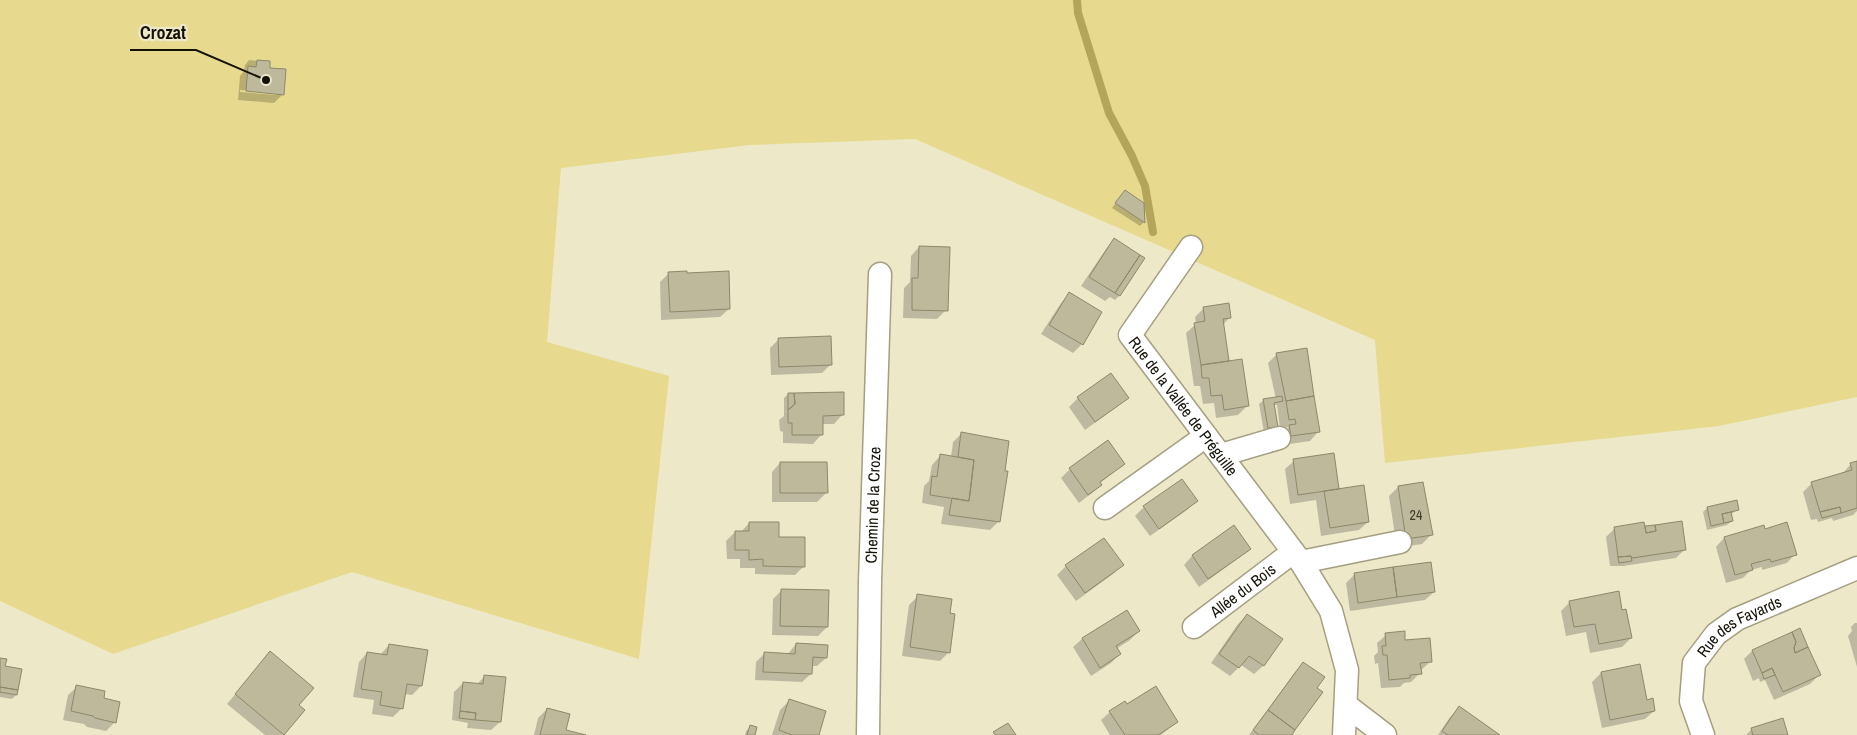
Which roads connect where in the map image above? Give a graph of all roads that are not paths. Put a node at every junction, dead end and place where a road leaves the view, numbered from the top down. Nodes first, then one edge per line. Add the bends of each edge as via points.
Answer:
1 (1191, 247) dead end
2 (880, 274) dead end
3 (1206, 436) junction
4 (1279, 438) dead end
5 (1220, 455) junction
6 (1105, 508) dead end
7 (1400, 542) dead end
8 (1297, 557) junction
9 (1857, 568) edge
10 (1194, 627) dead end
11 (1346, 705) junction
12 (868, 735) edge
13 (1344, 735) edge
14 (1385, 735) edge
15 (1703, 735) edge

1 - 3 street, Rue de la Vallée de Préguille via 1130,336
2 - 12 street, Chemin de la Croze
3 - 5 street, Rue de la Vallée de Préguille
3 - 6 street
4 - 5 street
5 - 8 street, Rue de la Vallée de Préguille
7 - 8 street
8 - 10 street, Allée du Bois
8 - 11 street, Rue de la Vallée de Préguille via 1331,611 1347,670
9 - 15 street, Rue des Fayards via 1737,619 1716,634 1694,663 1691,701
11 - 13 street, Rue de la Vallée de Préguille
11 - 14 street

